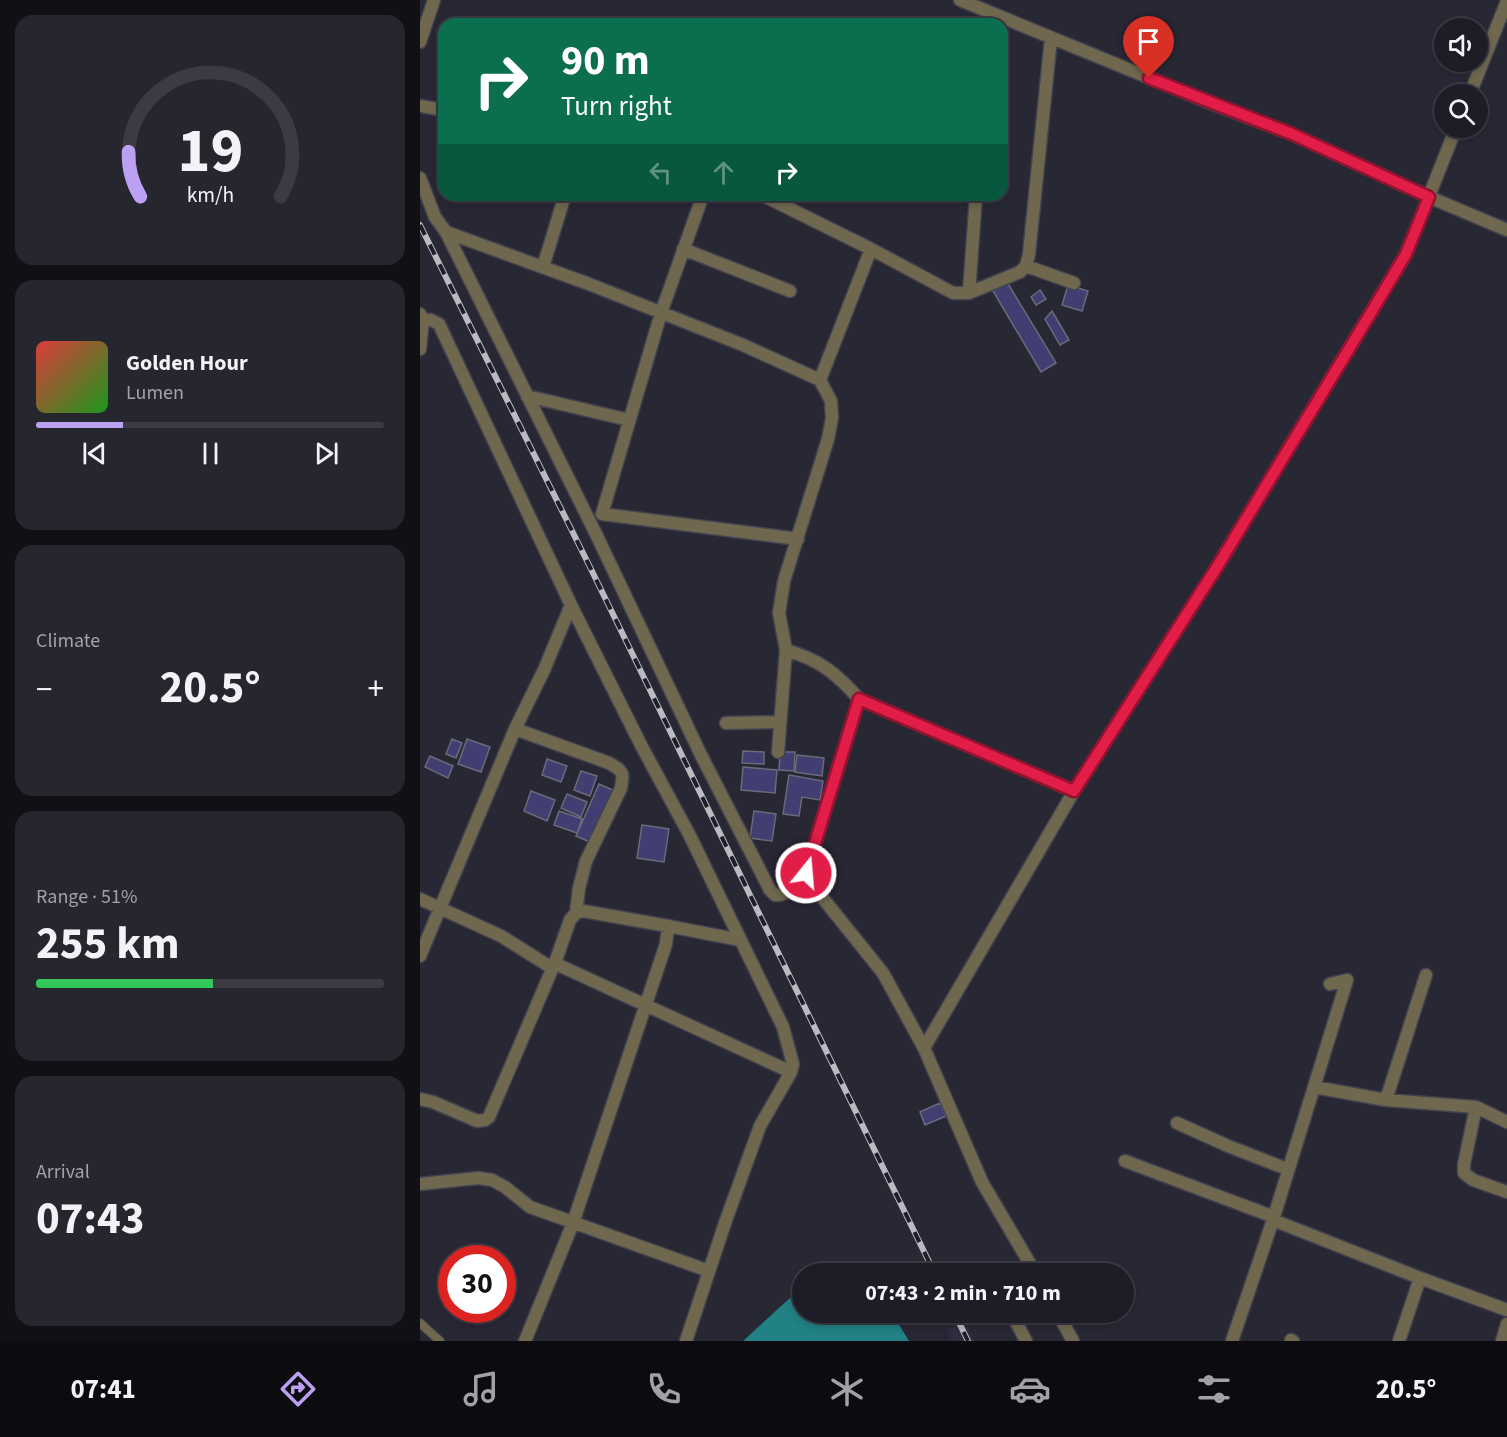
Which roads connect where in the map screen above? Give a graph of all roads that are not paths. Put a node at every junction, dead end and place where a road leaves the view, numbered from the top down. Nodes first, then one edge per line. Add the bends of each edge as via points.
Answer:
1 (434, 0) edge
2 (960, 0) edge
3 (1507, 1) edge
4 (989, 18) edge
5 (1008, 24) edge
6 (1051, 38) junction
7 (420, 42) edge
8 (1474, 84) edge
9 (420, 106) edge
10 (438, 109) edge
11 (1452, 138) edge
12 (420, 178) edge
13 (1429, 197) junction
14 (563, 201) edge
15 (701, 201) edge
16 (774, 201) edge
17 (976, 201) edge
18 (1507, 230) edge
19 (446, 232) junction
20 (683, 249) junction
21 (871, 249) junction
22 (1026, 266) junction
23 (543, 267) junction
24 (1074, 283) dead end
25 (790, 291) dead end
26 (969, 293) junction
27 (661, 313) junction
28 (422, 317) edge
29 (420, 349) edge
30 (820, 380) junction
31 (528, 396) junction
32 (629, 420) junction
33 (602, 514) junction
34 (596, 534) junction
35 (798, 539) junction
36 (571, 605) junction
37 (786, 650) junction
38 (859, 699) junction
39 (780, 722) junction
40 (726, 723) dead end
41 (515, 729) junction
42 (778, 752) dead end
43 (1074, 791) junction
44 (806, 873) junction
45 (420, 898) edge
46 (440, 908) junction
47 (576, 913) junction
48 (668, 926) junction
49 (740, 940) junction
50 (420, 956) edge
51 (553, 965) junction
52 (1426, 975) dead end
53 (1330, 984) dead end
54 (646, 1004) junction
55 (924, 1048) junction
56 (791, 1072) junction
57 (1314, 1087) junction
58 (420, 1099) edge
59 (1386, 1100) junction
60 (1476, 1107) junction
61 (1507, 1122) edge
62 (1177, 1123) dead end
63 (1125, 1161) dead end
64 (1287, 1169) junction
65 (420, 1184) edge
66 (1507, 1192) edge
67 (1274, 1218) junction
68 (573, 1223) junction
69 (1030, 1263) edge
70 (709, 1271) junction
71 (1420, 1278) junction
72 (1507, 1310) edge
73 (420, 1323) edge
74 (1017, 1323) edge
75 (1063, 1323) edge
76 (1507, 1324) edge
77 (440, 1341) edge
78 (525, 1341) edge
79 (686, 1341) edge
80 (1026, 1341) edge
81 (1072, 1341) edge
82 (1232, 1341) edge
83 (1399, 1341) edge
84 (1502, 1341) edge

1 - 7 street
2 - 4 street
3 - 8 street
5 - 6 street
6 - 13 street via 1292,134
6 - 22 street
9 - 10 street
11 - 13 street
12 - 19 street via 435,217
13 - 18 street
13 - 43 street via 1400,264 1217,567
14 - 23 street
15 - 20 street
16 - 21 street
17 - 26 street
19 - 23 street
19 - 31 street
20 - 25 street
20 - 27 street
21 - 26 street via 953,293
21 - 30 street
22 - 24 street
22 - 26 street
23 - 27 street
27 - 30 street
27 - 32 street
28 - 29 street
28 - 36 street via 439,324
30 - 35 street via 831,401 832,418
31 - 32 street
31 - 34 street
32 - 33 street
33 - 34 street
33 - 35 street
34 - 44 street via 770,890 783,896
35 - 37 street via 784,581 779,613
36 - 41 street
36 - 49 street
37 - 38 street via 828,667
37 - 39 street
38 - 43 street
38 - 44 street
39 - 40 street
39 - 42 street
41 - 46 street
41 - 47 street via 609,764 621,770 623,776 586,861
43 - 55 street
44 - 55 street via 883,973
45 - 46 street
46 - 50 street
46 - 51 street
47 - 48 street
47 - 51 street
48 - 49 street
48 - 54 street
49 - 56 street via 783,1027 792,1058
51 - 54 street
51 - 58 street via 489,1117 477,1121
52 - 59 street
53 - 57 street via 1347,980
54 - 56 street
54 - 68 street
55 - 69 street via 982,1182
56 - 70 street via 760,1126
57 - 59 street
57 - 64 street
59 - 60 street
60 - 61 street
60 - 66 street via 1464,1173
62 - 64 street
63 - 67 street
64 - 67 street
65 - 68 street via 492,1180 530,1207
67 - 71 street
67 - 82 street
68 - 70 street
68 - 78 street
70 - 79 street
71 - 72 street
71 - 83 street
73 - 77 lane
74 - 80 street
75 - 81 street
76 - 84 street

